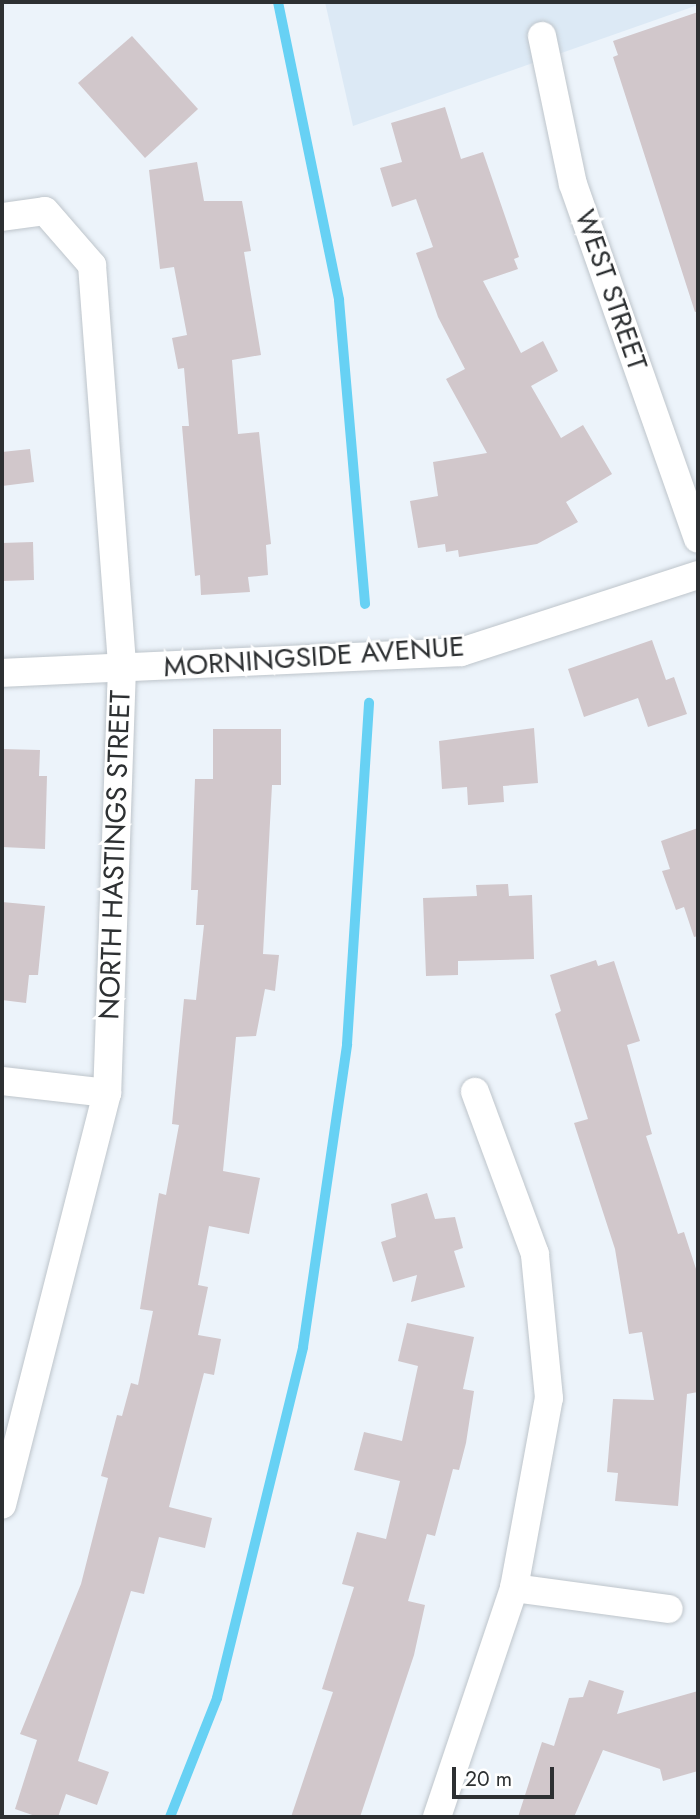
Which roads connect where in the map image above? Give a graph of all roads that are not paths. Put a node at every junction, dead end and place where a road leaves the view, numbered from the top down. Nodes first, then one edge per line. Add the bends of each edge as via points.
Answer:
1 (542, 36) dead end
2 (2, 217) edge
3 (698, 539) edge
4 (698, 575) edge
5 (122, 668) junction
6 (2, 673) edge
7 (2, 1081) edge
8 (475, 1092) dead end
9 (107, 1093) junction
10 (2, 1505) edge
11 (514, 1588) junction
12 (669, 1609) dead end
13 (437, 1817) edge

1 - 3 street, WEST STREET via 573,184
2 - 5 street, NORTH HASTINGS STREET via 46,211 92,265
4 - 5 street, MORNINGSIDE AVENUE via 461,652
5 - 6 street, MORNINGSIDE AVENUE
5 - 9 street, NORTH HASTINGS STREET
7 - 9 street
8 - 11 street via 535,1254 549,1398
9 - 10 street, NORTH HASTINGS STREET
11 - 12 street
11 - 13 street

